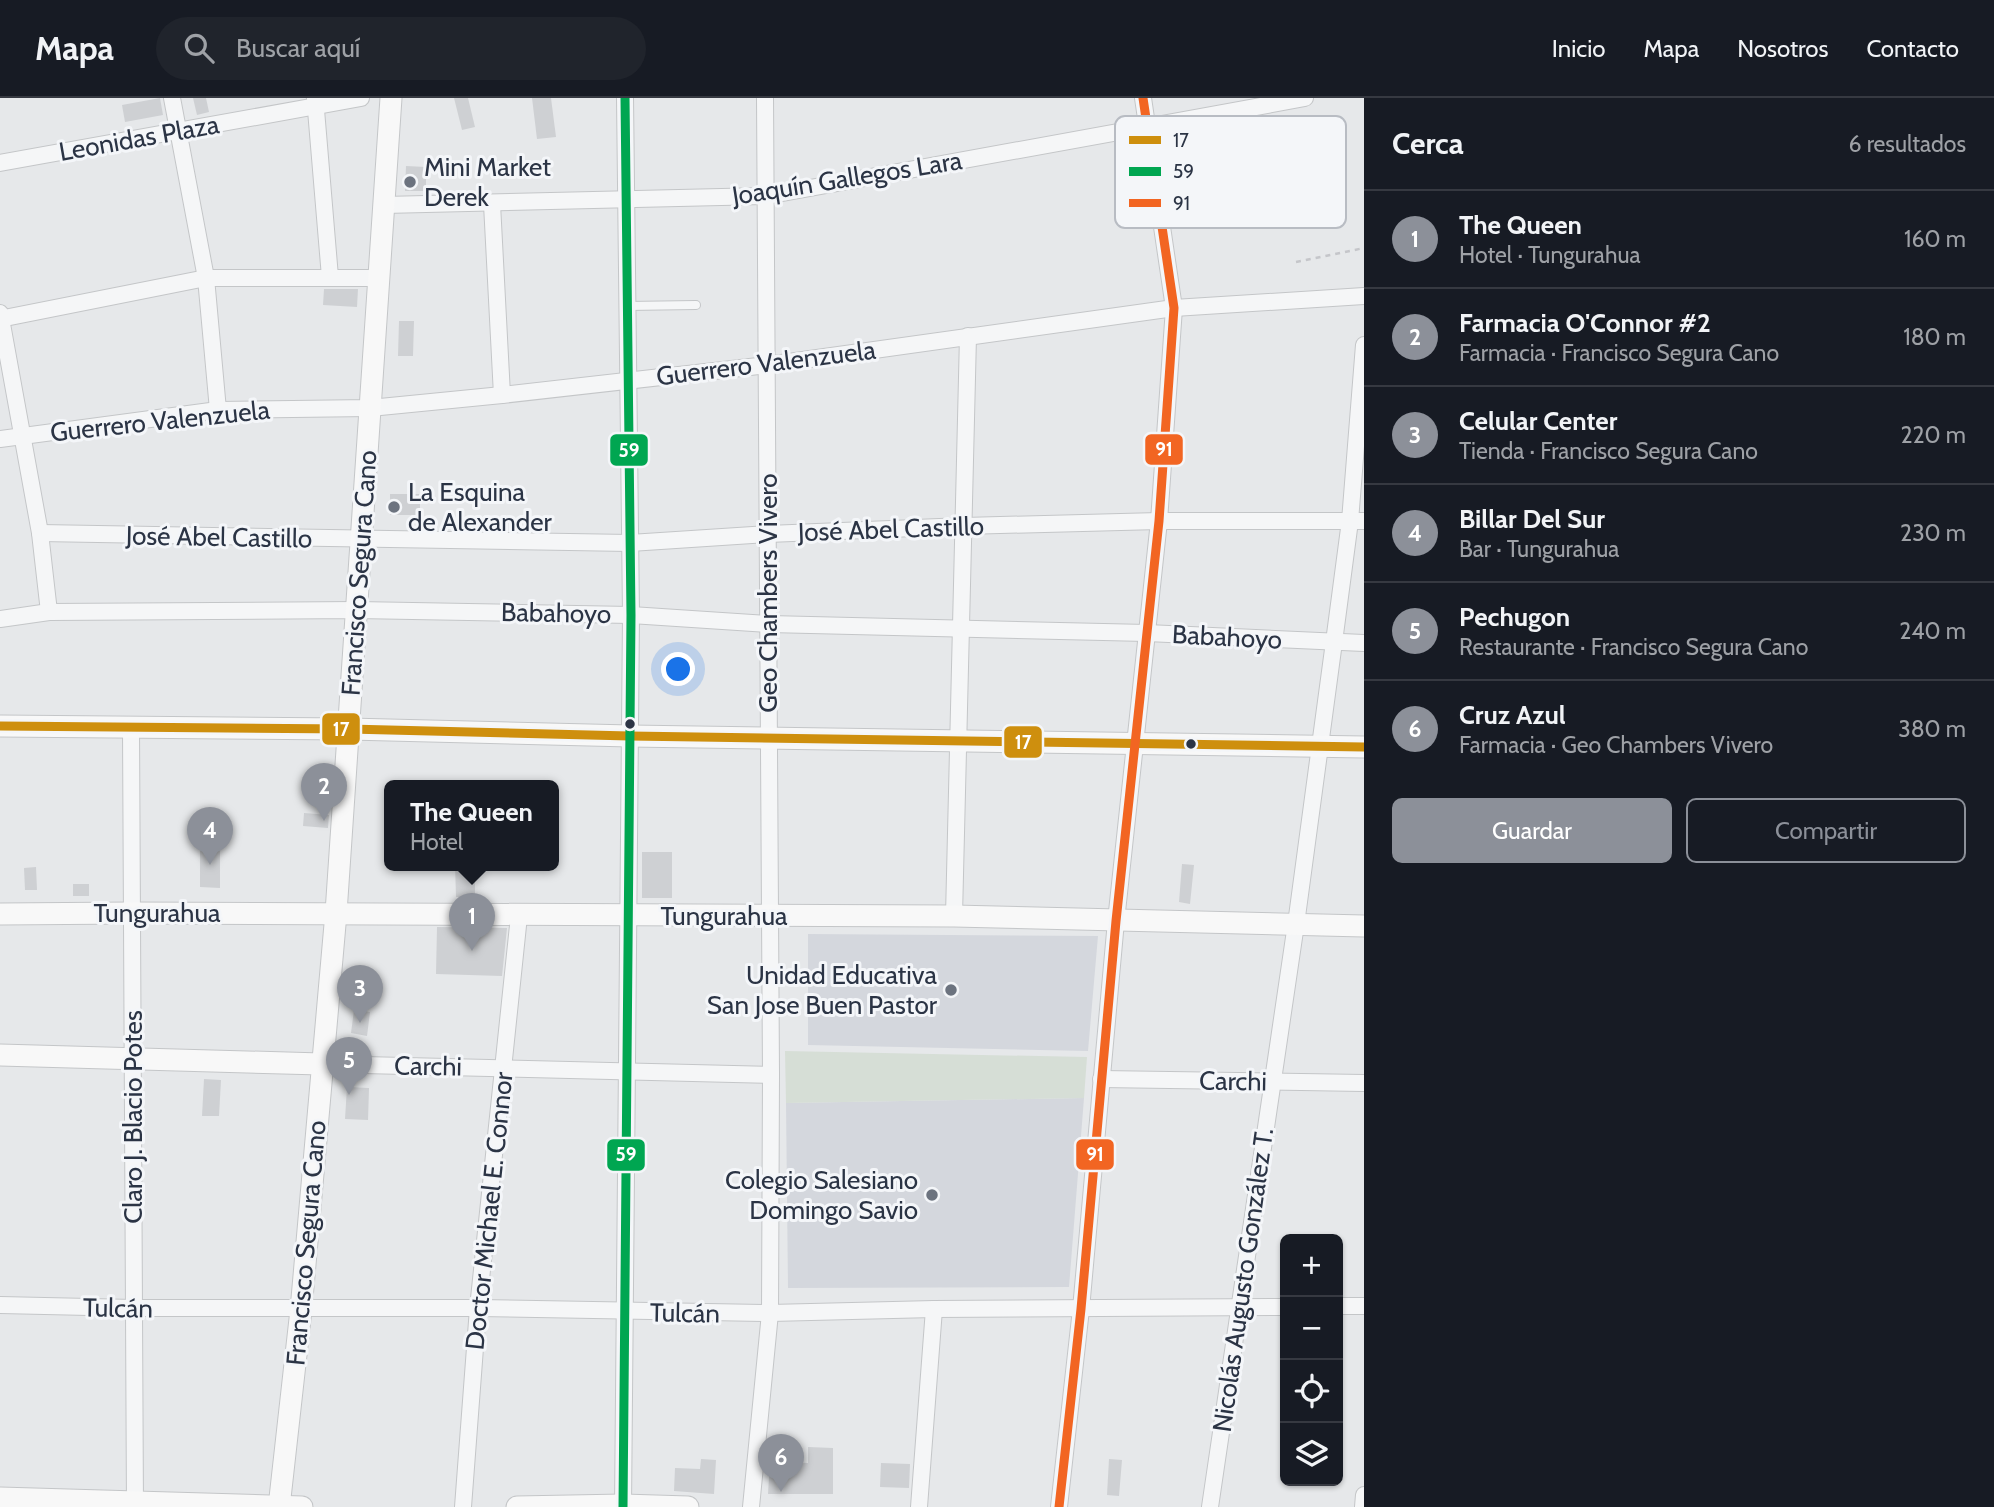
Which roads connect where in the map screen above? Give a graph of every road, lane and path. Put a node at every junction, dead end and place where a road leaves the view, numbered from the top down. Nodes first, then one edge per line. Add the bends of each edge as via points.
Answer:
1 (172, 98) edge
2 (361, 98) edge
3 (391, 98) edge
4 (625, 98) edge
5 (765, 98) edge
6 (1143, 98) edge
7 (1306, 98) edge
8 (316, 102) edge
9 (1147, 116) edge
10 (1212, 116) edge
11 (178, 132) junction
12 (1115, 134) edge
13 (0, 163) edge
14 (766, 196) junction
15 (626, 200) junction
16 (492, 204) junction
17 (384, 205) junction
18 (1163, 228) edge
19 (1364, 248) edge
20 (1296, 262) dead end
21 (330, 277) junction
22 (206, 278) junction
23 (379, 278) junction
24 (1364, 296) edge
25 (696, 305) dead end
26 (627, 306) junction
27 (1174, 308) junction
28 (0, 317) edge
29 (968, 336) junction
30 (1364, 345) edge
31 (767, 365) junction
32 (628, 381) junction
33 (502, 395) junction
34 (370, 408) junction
35 (218, 410) junction
36 (23, 435) junction
37 (0, 439) edge
38 (1357, 521) edge
39 (1159, 522) junction
40 (964, 526) junction
41 (40, 533) junction
42 (768, 534) junction
43 (361, 540) junction
44 (630, 543) junction
45 (356, 610) junction
46 (49, 612) junction
47 (631, 615) junction
48 (0, 619) edge
49 (769, 624) junction
50 (961, 629) junction
51 (1147, 633) junction
52 (1334, 642) junction
53 (1364, 643) edge
54 (0, 726) edge
55 (131, 728) junction
56 (349, 729) junction
57 (630, 736) junction
58 (769, 737) junction
59 (958, 740) junction
60 (1137, 742) junction
61 (1319, 747) junction
62 (1364, 747) edge
63 (132, 912) junction
64 (0, 914) edge
65 (336, 914) junction
66 (520, 916) junction
67 (628, 916) junction
68 (954, 916) junction
69 (770, 917) junction
70 (1116, 921) junction
71 (1296, 925) junction
72 (1364, 926) edge
73 (0, 1055) edge
74 (133, 1060) junction
75 (321, 1064) junction
76 (504, 1067) junction
77 (627, 1072) junction
78 (771, 1075) junction
79 (1101, 1079) junction
80 (1272, 1082) junction
81 (1364, 1083) edge
82 (0, 1305) edge
83 (1343, 1306) edge
84 (1364, 1306) edge
85 (1280, 1307) edge
86 (134, 1308) junction
87 (478, 1308) junction
88 (1239, 1308) junction
89 (1081, 1309) junction
90 (301, 1310) junction
91 (934, 1310) junction
92 (624, 1312) junction
93 (769, 1313) junction
94 (1364, 1495) edge
95 (0, 1498) edge
96 (135, 1505) edge
97 (623, 1506) edge
98 (279, 1507) edge
99 (302, 1507) edge
100 (463, 1507) edge
101 (517, 1507) edge
102 (688, 1507) edge
103 (751, 1507) edge
104 (919, 1507) edge
105 (1059, 1507) edge
106 (1210, 1507) edge
107 (1363, 1507) edge

1 - 11 street
2 - 8 street, Leonidas Plaza
3 - 17 street, Francisco Segura Cano
4 - 15 street
5 - 14 street, Geo Chambers Vivero
6 - 9 street
7 - 10 street, Joaquín Gallegos Lara
8 - 11 street, Leonidas Plaza
8 - 21 street
11 - 13 street, Leonidas Plaza
11 - 22 street
12 - 14 street, Joaquín Gallegos Lara
14 - 15 street, Joaquín Gallegos Lara
14 - 31 street, Geo Chambers Vivero
15 - 16 street, Joaquín Gallegos Lara
15 - 26 street
16 - 17 street, Joaquín Gallegos Lara
16 - 33 street
17 - 23 street, Francisco Segura Cano
18 - 27 street
19 - 20 path
21 - 22 street
21 - 23 street
22 - 28 street
22 - 35 street
23 - 34 street, Francisco Segura Cano
24 - 27 street, Guerrero Valenzuela
25 - 26 lane
26 - 32 street
27 - 29 street, Guerrero Valenzuela
27 - 39 street
28 - 36 street
29 - 31 street, Guerrero Valenzuela
29 - 40 street
30 - 38 street, Nicolás Augusto González T.
31 - 32 street, Guerrero Valenzuela
31 - 42 street, Geo Chambers Vivero
32 - 33 street, Guerrero Valenzuela
32 - 44 street
33 - 34 street, Guerrero Valenzuela
34 - 35 street, Guerrero Valenzuela
34 - 43 street, Francisco Segura Cano
35 - 36 street, Guerrero Valenzuela
36 - 37 street, Guerrero Valenzuela
36 - 41 street
38 - 39 street, José Abel Castillo
38 - 52 street, Nicolás Augusto González T.
39 - 40 street, José Abel Castillo
39 - 51 street
40 - 42 street, José Abel Castillo
40 - 50 street
41 - 43 street, José Abel Castillo
41 - 46 street
42 - 44 street, José Abel Castillo
42 - 49 street, Geo Chambers Vivero
43 - 44 street, José Abel Castillo
43 - 45 street, Francisco Segura Cano
44 - 47 street
45 - 46 street, Babahoyo
45 - 47 street, Babahoyo
45 - 56 street, Francisco Segura Cano
46 - 48 street, Babahoyo
47 - 49 street, Babahoyo
47 - 57 street
49 - 50 street, Babahoyo
49 - 58 street, Geo Chambers Vivero
50 - 51 street, Babahoyo
50 - 59 street
51 - 52 street, Babahoyo
51 - 60 street
52 - 53 street, Babahoyo
52 - 61 street, Nicolás Augusto González T.
54 - 55 street
55 - 56 street
55 - 63 street, Claro J. Blacio Potes
56 - 57 street
56 - 65 street, Francisco Segura Cano
57 - 58 street
57 - 67 street
58 - 59 street
58 - 69 street, Geo Chambers Vivero
59 - 60 street
59 - 68 street
60 - 61 street
60 - 70 street
61 - 62 street
61 - 71 street, Nicolás Augusto González T.
63 - 64 street, Tungurahua
63 - 65 street, Tungurahua
63 - 74 street, Claro J. Blacio Potes
65 - 66 street, Tungurahua
65 - 75 street, Francisco Segura Cano
66 - 67 street, Tungurahua
66 - 76 street, Doctor Michael E. Connor
67 - 69 street, Tungurahua
67 - 77 street
68 - 69 street, Tungurahua
68 - 70 street, Tungurahua
69 - 78 street, Geo Chambers Vivero
70 - 71 street, Tungurahua
70 - 79 street
71 - 72 street, Tungurahua
71 - 80 street, Nicolás Augusto González T.
73 - 74 street, Carchi
74 - 75 street, Carchi
74 - 86 street, Claro J. Blacio Potes
75 - 76 street, Carchi
75 - 90 street, Francisco Segura Cano
76 - 77 street, Carchi
76 - 87 street, Doctor Michael E. Connor
77 - 78 street, Carchi
77 - 92 street
78 - 93 street, Geo Chambers Vivero
79 - 80 street, Carchi
79 - 89 street
80 - 81 street, Carchi
80 - 88 street, Nicolás Augusto González T.
82 - 86 street, Tulcán
83 - 84 street
85 - 88 street, Tulcán
86 - 90 street, Tulcán
86 - 96 street, Claro J. Blacio Potes
87 - 90 street, Tulcán
87 - 92 street, Tulcán
87 - 100 street, Doctor Michael E. Connor
88 - 89 street, Tulcán
88 - 106 street, Nicolás Augusto González T.
89 - 91 street, Tulcán
89 - 105 street
90 - 98 street, Francisco Segura Cano
91 - 93 street, Tulcán
91 - 104 street
92 - 93 street, Tulcán
92 - 97 street
93 - 103 street, Geo Chambers Vivero
94 - 107 street
95 - 96 street
96 - 98 street
97 - 101 street
97 - 102 street
98 - 99 street

